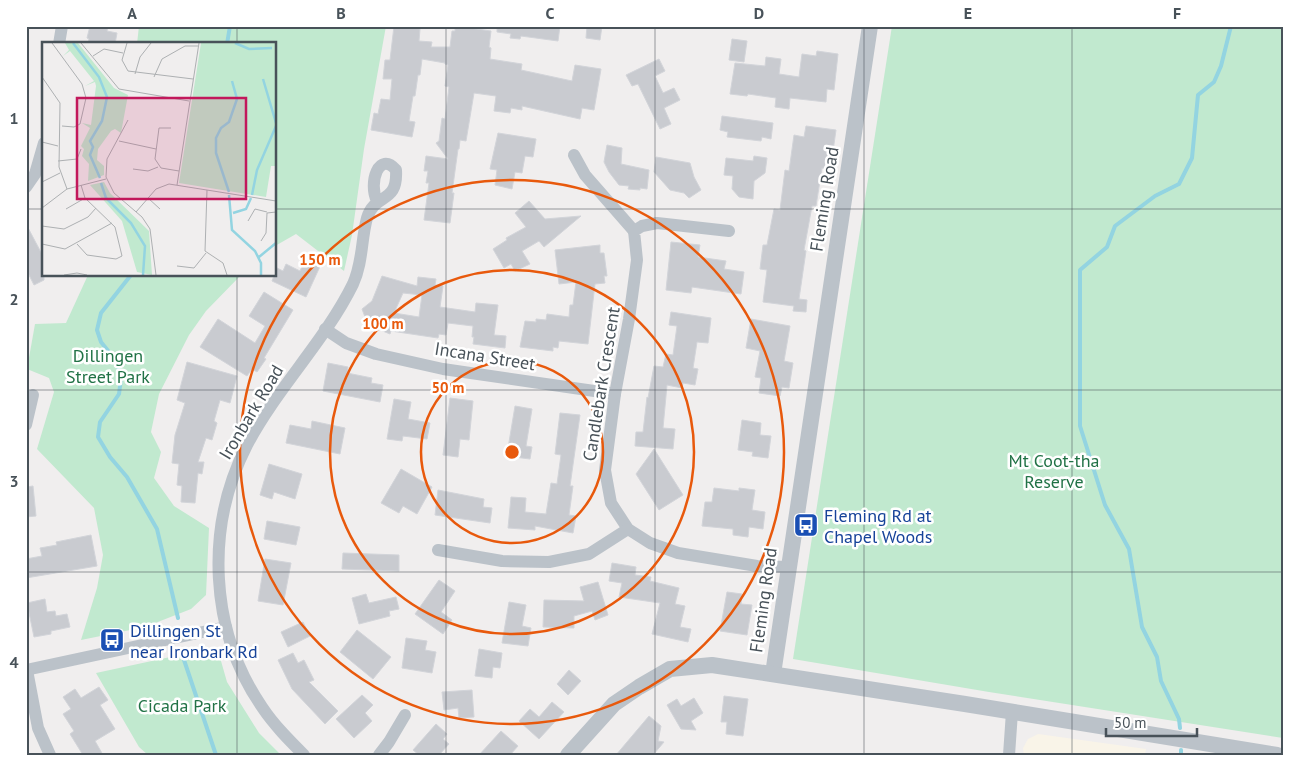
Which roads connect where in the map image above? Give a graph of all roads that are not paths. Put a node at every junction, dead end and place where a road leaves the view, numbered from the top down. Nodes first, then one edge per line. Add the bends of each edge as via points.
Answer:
1 (62, 26) edge
2 (870, 26) edge
3 (59, 42) edge
4 (42, 150) edge
5 (574, 155) dead end
6 (26, 187) edge
7 (377, 201) dead end
8 (634, 231) junction
9 (730, 231) dead end
10 (325, 329) junction
11 (615, 394) junction
12 (33, 395) dead end
13 (26, 425) edge
14 (628, 529) junction
15 (438, 550) dead end
16 (788, 567) junction
17 (226, 627) junction
18 (26, 670) edge
19 (772, 674) junction
20 (1012, 712) junction
21 (405, 715) dead end
22 (50, 755) edge
23 (304, 755) edge
24 (379, 755) edge
25 (568, 755) edge
26 (1009, 755) edge
27 (1278, 755) edge

1 - 3 street
2 - 16 street, Fleming Road
4 - 6 street via 35,174
5 - 8 street via 585,175
7 - 10 street, Ironbark Road via 366,220 362,258 354,282
8 - 9 street via 657,222
8 - 11 street, Candlebark Crescent via 637,260
10 - 11 street, Incana Street via 346,343 376,354 442,369
10 - 17 street, Ironbark Road via 269,410 235,470 226,500 218,555 221,607
11 - 14 street, Candlebark Crescent via 605,470 611,503
12 - 13 street
14 - 15 street via 589,554 549,562 502,561
14 - 16 street, Candlebark Crescent via 650,543 678,553 757,566
16 - 19 street, Fleming Road
17 - 18 street
17 - 23 street, Ironbark Road via 238,663 261,706
18 - 22 street via 38,728
19 - 20 street, Fleming Road
19 - 25 street via 712,665 670,669 614,704
20 - 26 street
20 - 27 street, Fleming Road
21 - 24 street

